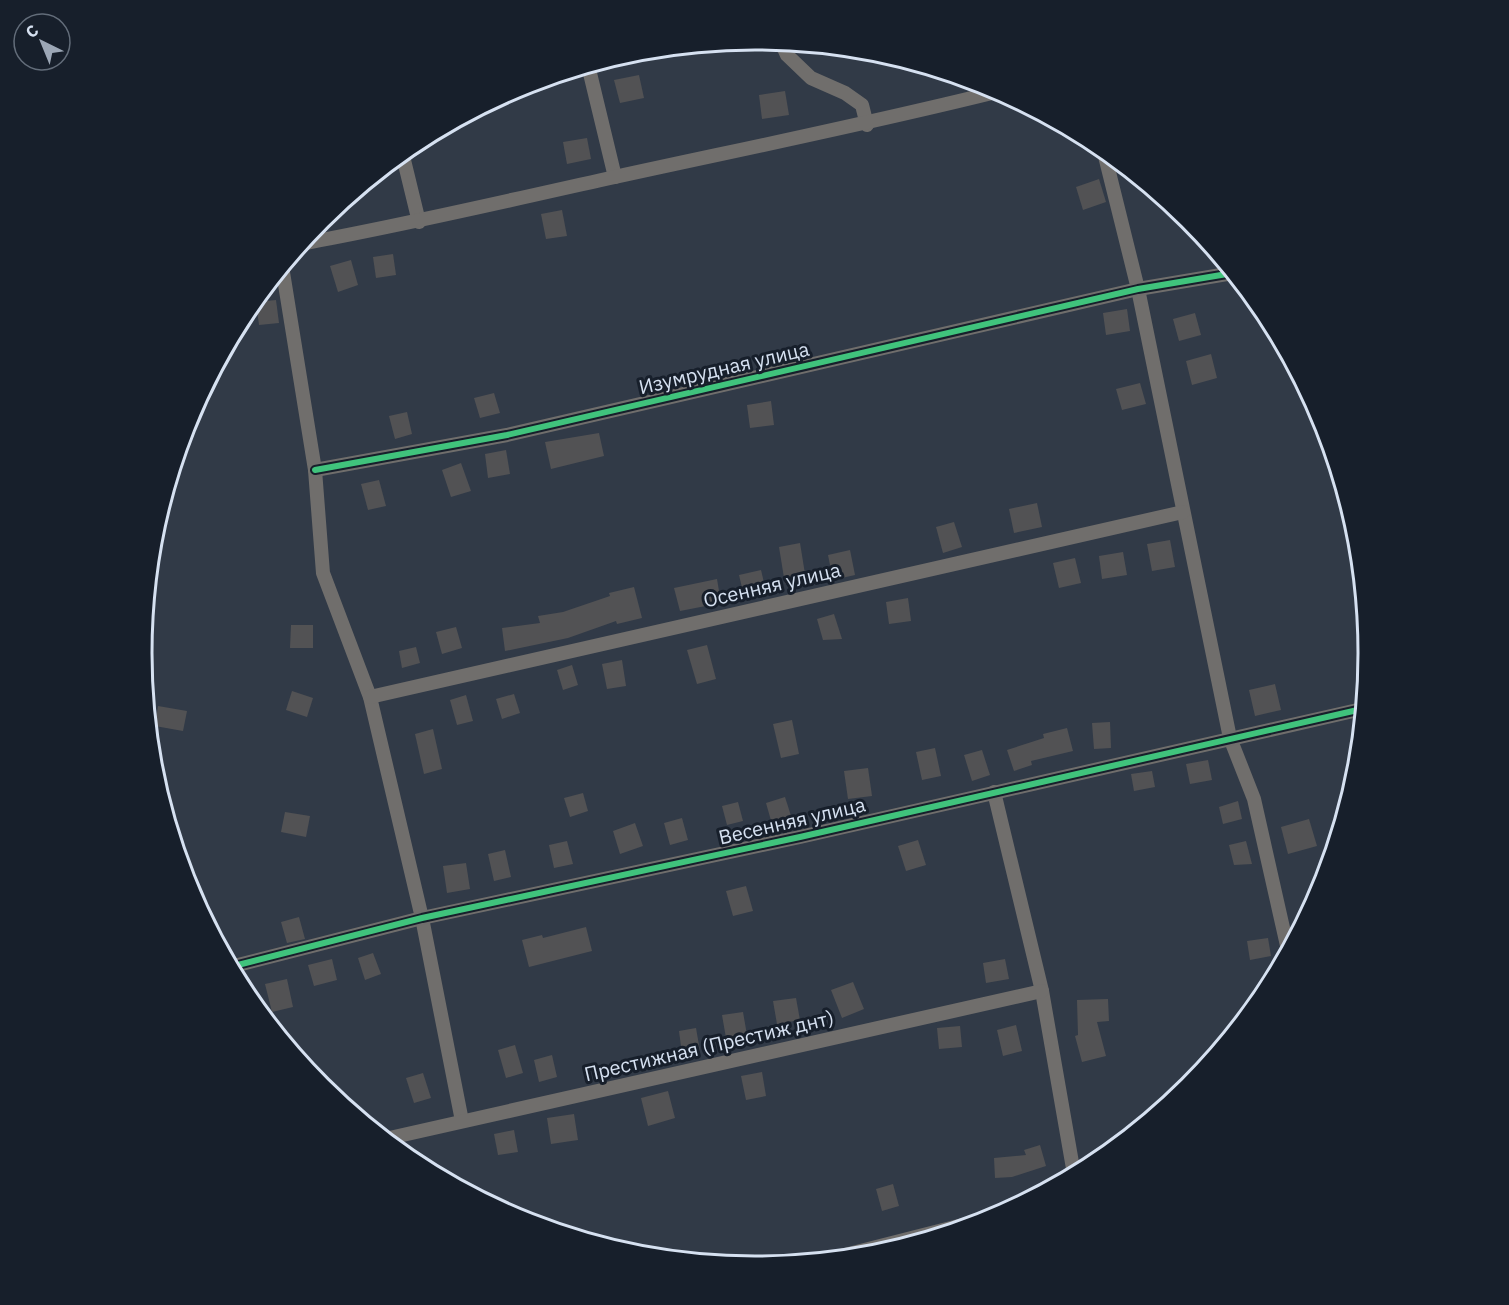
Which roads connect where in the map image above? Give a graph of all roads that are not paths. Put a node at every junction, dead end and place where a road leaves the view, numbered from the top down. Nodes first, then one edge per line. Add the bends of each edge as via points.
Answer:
1 (785, 51) edge
2 (590, 73) edge
3 (985, 95) edge
4 (867, 124) junction
5 (404, 162) edge
6 (1106, 162) edge
7 (615, 177) junction
8 (419, 222) junction
9 (314, 241) edge
10 (1224, 274) edge
11 (284, 276) edge
12 (1138, 289) junction
13 (315, 470) junction
14 (1183, 512) junction
15 (370, 696) junction
16 (1354, 711) edge
17 (1230, 738) junction
18 (994, 792) junction
19 (422, 918) junction
20 (1285, 938) edge
21 (239, 965) edge
22 (1042, 992) junction
23 (462, 1121) junction
24 (395, 1137) edge
25 (1072, 1165) edge

1 - 4 street via 811,78 862,105
2 - 7 street
3 - 4 street
4 - 7 street
5 - 8 street
6 - 12 street
7 - 8 street
8 - 9 street
10 - 12 street, Изумрудная улица
11 - 13 street
12 - 13 street, Изумрудная улица via 507,435
12 - 14 street
13 - 15 street via 324,573
14 - 15 street, Осенняя улица
14 - 17 street
15 - 19 street
16 - 17 street, Весенняя улица
17 - 18 street, Весенняя улица
17 - 20 street via 1254,799
18 - 19 street, Весенняя улица
18 - 22 street
19 - 21 street, Весенняя улица
19 - 23 street
22 - 23 street, Престижная (Престиж днт)
22 - 25 street
23 - 24 street, Престижная (Престиж днт)

